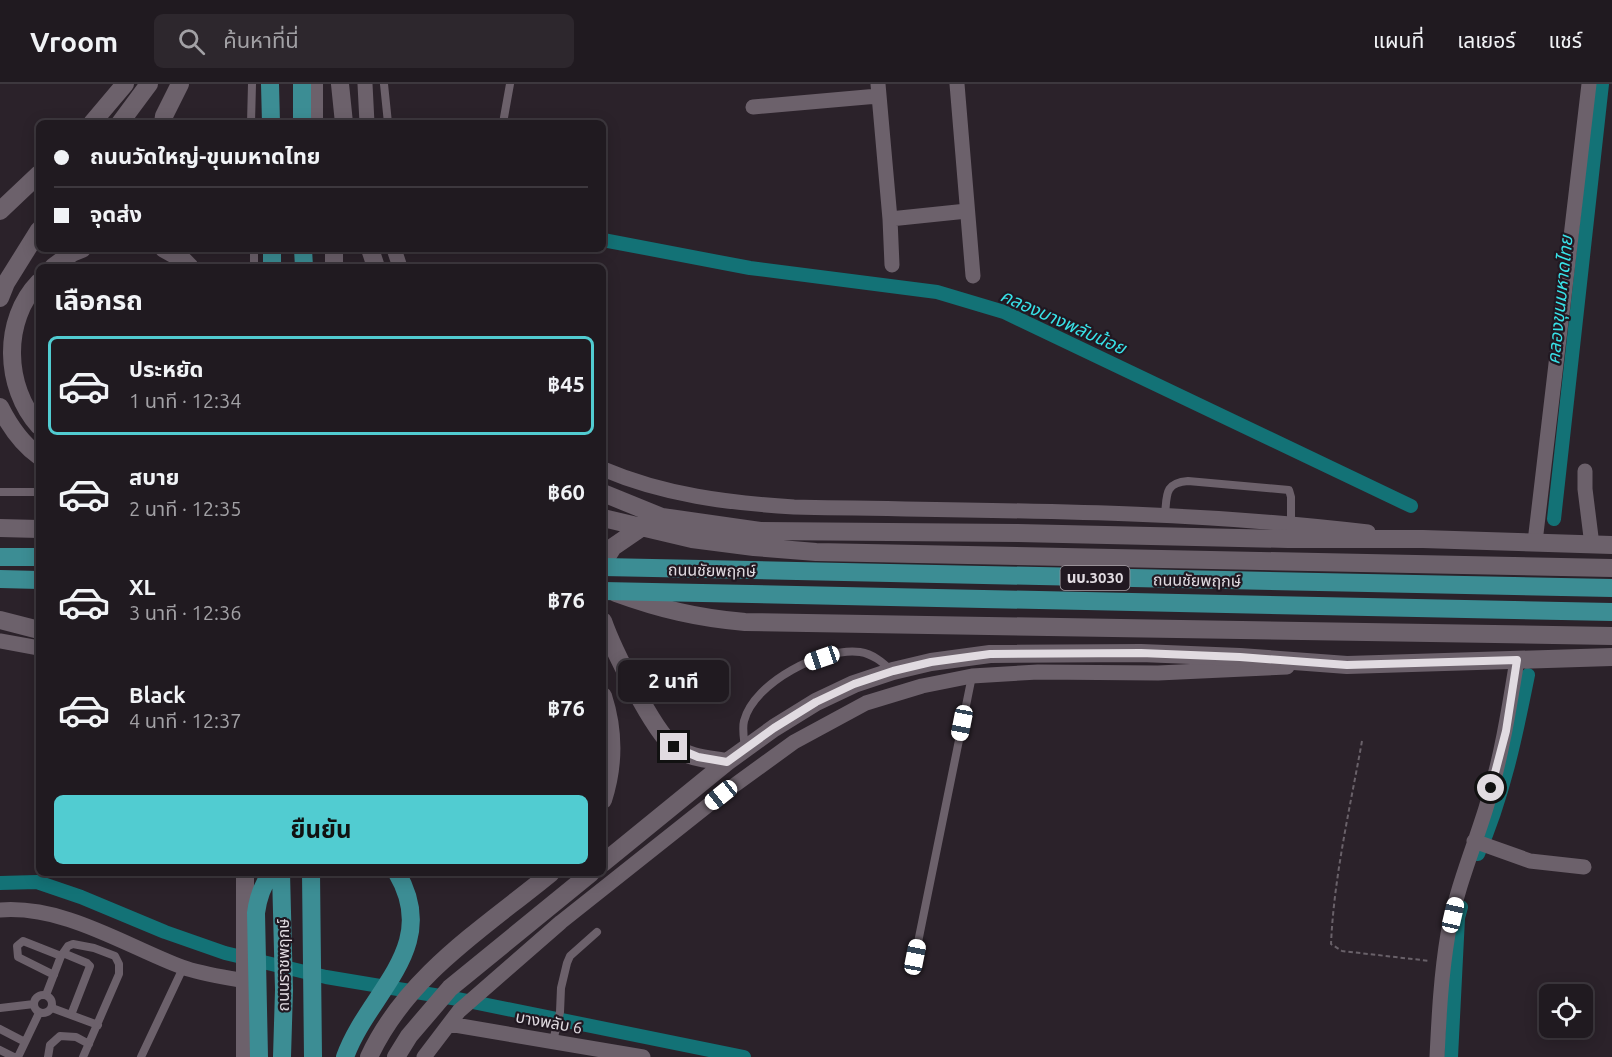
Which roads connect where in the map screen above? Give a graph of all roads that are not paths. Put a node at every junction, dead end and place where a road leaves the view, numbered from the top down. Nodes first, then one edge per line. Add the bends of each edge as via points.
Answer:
1 (125, 84) edge
2 (149, 84) edge
3 (180, 84) edge
4 (252, 84) edge
5 (270, 84) edge
6 (302, 84) edge
7 (314, 84) edge
8 (340, 84) edge
9 (365, 84) edge
10 (384, 84) edge
11 (510, 84) edge
12 (957, 84) edge
13 (1589, 84) edge
14 (878, 90) edge
15 (753, 106) dead end
16 (164, 119) edge
17 (95, 120) edge
18 (122, 120) edge
19 (251, 120) edge
20 (271, 120) edge
21 (302, 120) edge
22 (314, 120) edge
23 (342, 120) edge
24 (367, 120) edge
25 (388, 120) edge
26 (504, 120) edge
27 (36, 177) edge
28 (0, 211) edge
29 (967, 211) junction
30 (890, 219) junction
31 (36, 234) edge
32 (74, 252) edge
33 (169, 252) edge
34 (57, 264) edge
35 (187, 264) edge
36 (892, 265) dead end
37 (973, 276) dead end
38 (36, 285) edge
39 (0, 298) edge
40 (0, 407) edge
41 (36, 422) edge
42 (36, 454) edge
43 (606, 470) edge
44 (1585, 471) dead end
45 (0, 492) edge
46 (36, 492) edge
47 (606, 494) edge
48 (1165, 515) junction
49 (662, 517) junction
50 (606, 519) edge
51 (1291, 523) junction
52 (0, 528) edge
53 (36, 529) edge
54 (1423, 539) junction
55 (1535, 542) junction
56 (1592, 544) junction
57 (1612, 546) edge
58 (0, 559) edge
59 (36, 560) edge
60 (606, 560) edge
61 (606, 565) edge
62 (1612, 568) edge
63 (0, 579) edge
64 (36, 579) edge
65 (0, 586) edge
66 (36, 587) edge
67 (1612, 588) edge
68 (606, 590) edge
69 (606, 591) edge
70 (1612, 612) edge
71 (0, 619) edge
72 (36, 619) edge
73 (36, 629) edge
74 (606, 629) edge
75 (1612, 636) edge
76 (0, 641) edge
77 (36, 647) edge
78 (1612, 657) edge
79 (1517, 660) junction
80 (1347, 665) junction
81 (893, 671) junction
82 (972, 676) junction
83 (606, 705) edge
84 (745, 749) junction
85 (727, 762) junction
86 (606, 791) edge
87 (1476, 842) junction
88 (606, 861) edge
89 (1584, 867) dead end
90 (237, 876) edge
91 (245, 876) edge
92 (269, 876) edge
93 (281, 876) edge
94 (311, 876) edge
95 (400, 876) edge
96 (547, 876) edge
97 (587, 876) edge
98 (245, 903) junction
99 (0, 910) edge
100 (597, 932) dead end
101 (62, 955) junction
102 (915, 957) dead end
103 (183, 968) junction
104 (245, 973) junction
105 (54, 975) junction
106 (46, 995) junction
107 (33, 1004) junction
108 (0, 1008) edge
109 (52, 1008) junction
110 (39, 1013) junction
111 (71, 1015) junction
112 (449, 1024) junction
113 (98, 1025) junction
114 (0, 1029) edge
115 (554, 1037) junction
116 (25, 1042) junction
117 (89, 1044) junction
118 (0, 1050) edge
119 (16, 1057) edge
120 (48, 1057) edge
121 (83, 1057) edge
122 (141, 1057) edge
123 (245, 1057) edge
124 (259, 1057) edge
125 (282, 1057) edge
126 (313, 1057) edge
127 (345, 1057) edge
128 (369, 1057) edge
129 (396, 1057) edge
130 (424, 1057) edge
131 (643, 1057) edge
132 (1437, 1057) edge

1 - 17 main road
2 - 18 main road
3 - 16 main road
4 - 19 lane
5 - 20 main road
6 - 21 main road
7 - 22 main road
8 - 23 main road
9 - 24 street
10 - 25 lane
11 - 26 lane
12 - 29 street
13 - 55 street
14 - 15 street
14 - 30 street
27 - 28 main road
29 - 30 street
29 - 37 street
30 - 36 street
31 - 39 main road
32 - 34 main road
33 - 35 main road
38 - 41 main road via 18,315 12,337 20,397
40 - 42 main road via 7,422
43 - 48 street via 669,492 746,504
44 - 56 street
45 - 46 lane
47 - 49 main road
48 - 51 street
48 - 51 lane via 1168,490 1188,481 1289,490
49 - 54 main road via 760,531
49 - 60 main road via 621,540
50 - 62 main road via 692,539 816,552
51 - 54 street
52 - 53 main road
54 - 55 main road
55 - 56 main road
56 - 57 main road
58 - 59 main road
61 - 67 main road, ถนนชัยพฤกษ์ / นบ.3030
63 - 64 main road
65 - 66 main road
68 - 70 main road, ถนนชัยพฤกษ์ / นบ.3030
69 - 75 main road via 673,612 744,622
71 - 72 main road
71 - 73 main road
74 - 85 main road via 647,710 667,740 684,753
76 - 77 street
78 - 79 main road
79 - 80 main road
79 - 87 street via 1506,731
80 - 81 main road via 1152,654 990,654
80 - 82 street
81 - 84 main road via 816,702
81 - 84 lane via 874,656 861,652 841,651 803,664 766,688 751,705 744,720
82 - 102 lane
82 - 112 street via 866,703 794,742 561,922
83 - 86 main road via 612,749
84 - 85 main road
85 - 88 main road
87 - 89 street via 1530,861
87 - 132 street via 1462,877 1448,934
90 - 98 main road
91 - 98 main road
92 - 124 main road via 263,883 256,913
93 - 125 main road, ถนนราชพฤกษ์
94 - 126 main road, ถนนราชพฤกษ์
95 - 127 main road via 412,916 408,948
96 - 128 main road via 433,968 393,1014
97 - 129 main road via 450,988
98 - 104 main road
99 - 103 street via 42,912
100 - 115 lane via 567,963
101 - 105 lane
101 - 105 lane via 23,941 17,946 18,957
101 - 111 lane via 90,966
101 - 113 lane via 73,944 115,956 119,974
103 - 104 street
103 - 122 lane
104 - 123 main road
105 - 106 lane
106 - 107 lane via 37,997
106 - 109 lane
107 - 108 lane
107 - 110 lane
109 - 110 lane
109 - 111 lane
110 - 116 lane
111 - 113 lane
112 - 115 street, บางพลับ 6
112 - 130 street
113 - 117 lane
114 - 116 lane
115 - 131 street, บางพลับ 6
116 - 119 lane
117 - 120 lane via 76,1037 60,1036 50,1045
117 - 121 lane
118 - 119 lane

